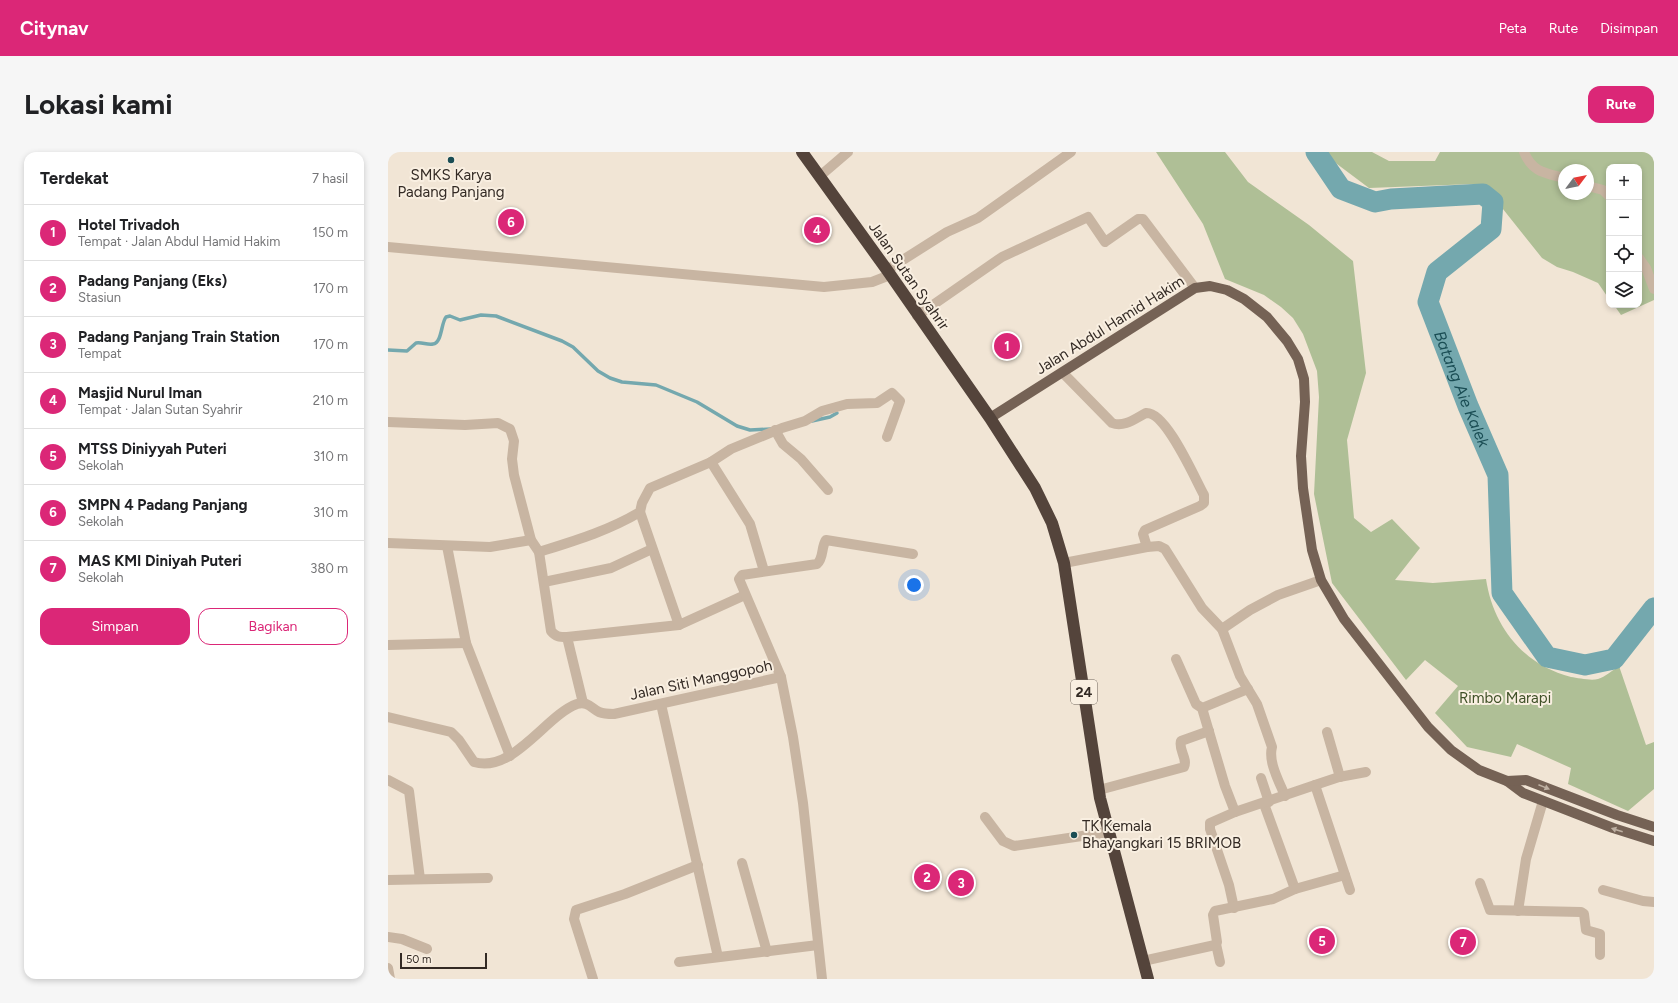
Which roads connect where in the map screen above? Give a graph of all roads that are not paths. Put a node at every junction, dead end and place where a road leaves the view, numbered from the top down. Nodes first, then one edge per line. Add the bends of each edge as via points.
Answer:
1 (802, 152) edge
2 (848, 152) edge
3 (1071, 152) edge
4 (1524, 152) edge
5 (820, 176) junction
6 (1558, 176) edge
7 (1594, 188) edge
8 (1606, 193) edge
9 (388, 247) edge
10 (1642, 262) edge
11 (889, 273) junction
12 (1196, 288) junction
13 (1654, 289) edge
14 (917, 316) junction
15 (1063, 373) junction
16 (990, 418) junction
17 (388, 422) edge
18 (775, 430) junction
19 (887, 438) dead end
20 (711, 462) junction
21 (828, 490) dead end
22 (640, 512) junction
23 (531, 540) junction
24 (388, 543) edge
25 (447, 546) junction
26 (1147, 547) junction
27 (652, 549) junction
28 (539, 552) junction
29 (913, 554) dead end
30 (1064, 563) junction
31 (764, 571) junction
32 (1321, 580) junction
33 (544, 582) junction
34 (745, 595) junction
35 (679, 625) junction
36 (1222, 629) junction
37 (567, 637) junction
38 (466, 643) junction
39 (388, 645) edge
40 (1176, 659) dead end
41 (781, 677) junction
42 (1248, 689) junction
43 (583, 703) junction
44 (661, 704) junction
45 (1202, 708) junction
46 (388, 717) edge
47 (1209, 732) junction
48 (1327, 732) dead end
49 (510, 756) junction
50 (1366, 772) dead end
51 (1340, 777) junction
52 (1261, 778) dead end
53 (388, 780) edge
54 (1507, 781) junction
55 (1315, 785) junction
56 (1099, 790) junction
57 (1285, 796) junction
58 (1543, 801) junction
59 (1266, 803) junction
60 (1235, 812) junction
61 (985, 817) dead end
62 (1654, 827) edge
63 (1109, 832) junction
64 (1654, 842) edge
65 (742, 863) dead end
66 (698, 865) junction
67 (1345, 875) junction
68 (488, 878) dead end
69 (420, 879) junction
70 (388, 880) edge
71 (1480, 883) dead end
72 (1295, 889) junction
73 (1350, 890) dead end
74 (1603, 890) dead end
75 (1654, 902) edge
76 (1234, 908) junction
77 (1518, 911) junction
78 (388, 937) edge
79 (1216, 944) junction
80 (818, 945) junction
81 (427, 949) dead end
82 (767, 952) junction
83 (1600, 955) dead end
84 (718, 957) junction
85 (1143, 961) junction
86 (679, 962) dead end
87 (1220, 962) dead end
88 (388, 968) edge
89 (390, 979) edge
90 (593, 979) edge
91 (822, 979) edge
92 (1148, 979) edge

1 - 5 highway, Jalan Sutan Syahrir
2 - 5 street
3 - 11 street via 978,218 946,232
4 - 6 street via 1536,170
5 - 11 highway, Jalan Sutan Syahrir
7 - 8 street
9 - 11 street via 824,287 865,283
10 - 13 street
11 - 14 highway, Jalan Sutan Syahrir
12 - 14 street via 1143,219 1138,219 1105,242 1088,218 1002,257
12 - 15 main road, Jalan Abdul Hamid Hakim
12 - 32 main road, Jalan Abdul Hamid Hakim via 1210,286 1227,290 1244,299 1267,317 1298,359 1305,394 1301,456 1303,488 1309,538
14 - 16 highway, Jalan Sutan Syahrir
15 - 16 main road, Jalan Abdul Hamid Hakim
15 - 26 street via 1112,423 1124,424 1150,412 1156,416 1169,431 1204,495 1204,504 1146,530 1143,534
16 - 30 highway, 24 via 1044,506 1055,530
17 - 23 street via 506,425 512,433 514,475
18 - 19 street via 805,421 837,406 877,403 892,393 900,402
18 - 20 street via 731,449
18 - 21 street via 783,444 801,459
20 - 22 street via 650,488
20 - 31 street via 750,524
22 - 27 street
22 - 28 street via 594,535
23 - 25 street via 490,547
23 - 28 street
24 - 25 street
25 - 38 street
26 - 30 street
26 - 36 street via 1160,546 1165,549 1202,608
27 - 33 street via 611,568
27 - 35 street
28 - 33 street
29 - 31 street via 826,540 817,564
30 - 56 highway, 24
31 - 34 street via 740,577
32 - 36 street via 1278,595
32 - 54 main road, Jalan Abdul Hamid Hakim via 1344,619 1428,728 1451,750 1479,770
33 - 37 street via 551,631 558,637
34 - 35 street
34 - 41 street
35 - 37 street
36 - 42 street via 1240,676
37 - 43 street
38 - 39 street
38 - 49 street
40 - 45 street via 1196,704
41 - 44 street, Jalan Siti Manggopoh
41 - 80 street, Jalan Siti Manggopoh via 803,803
42 - 45 street
42 - 57 street via 1262,715 1272,747 1271,759
43 - 44 street, Jalan Siti Manggopoh via 608,714
43 - 49 street via 566,710
44 - 66 street
45 - 47 street
46 - 49 street via 451,732 474,762 487,764
47 - 56 street via 1180,742 1186,763 1184,768
47 - 60 street
48 - 51 street
50 - 51 street
51 - 55 street
52 - 59 street
53 - 69 street via 408,791
54 - 58 main road, Jalan Abdul Hamid Hakim via 1523,793
54 -> 62 main road, Jalan Abdul Hamid Hakim via 1526,780
55 - 57 street
55 - 67 street
56 - 63 highway, 24
57 - 59 street
64 -> 58 main road, Jalan Abdul Hamid Hakim
58 - 77 street via 1526,859
59 - 60 street
59 - 72 street
60 - 76 street via 1212,821 1209,826
61 - 63 street via 1003,841 1014,846
63 - 85 highway, 24
65 - 82 street
66 - 84 street
66 - 90 street via 576,910 574,919
67 - 72 street
67 - 73 street
68 - 69 street
69 - 70 street
71 - 77 street via 1490,910
72 - 76 street via 1273,899
74 - 75 street
76 - 79 street via 1213,912
77 - 83 street via 1581,912 1584,914 1586,930 1600,934
78 - 81 street via 402,939
79 - 85 street
79 - 87 street
80 - 82 street
80 - 91 street, Jalan Siti Manggopoh
82 - 84 street
84 - 86 street
85 - 92 highway, 24
88 - 89 street

